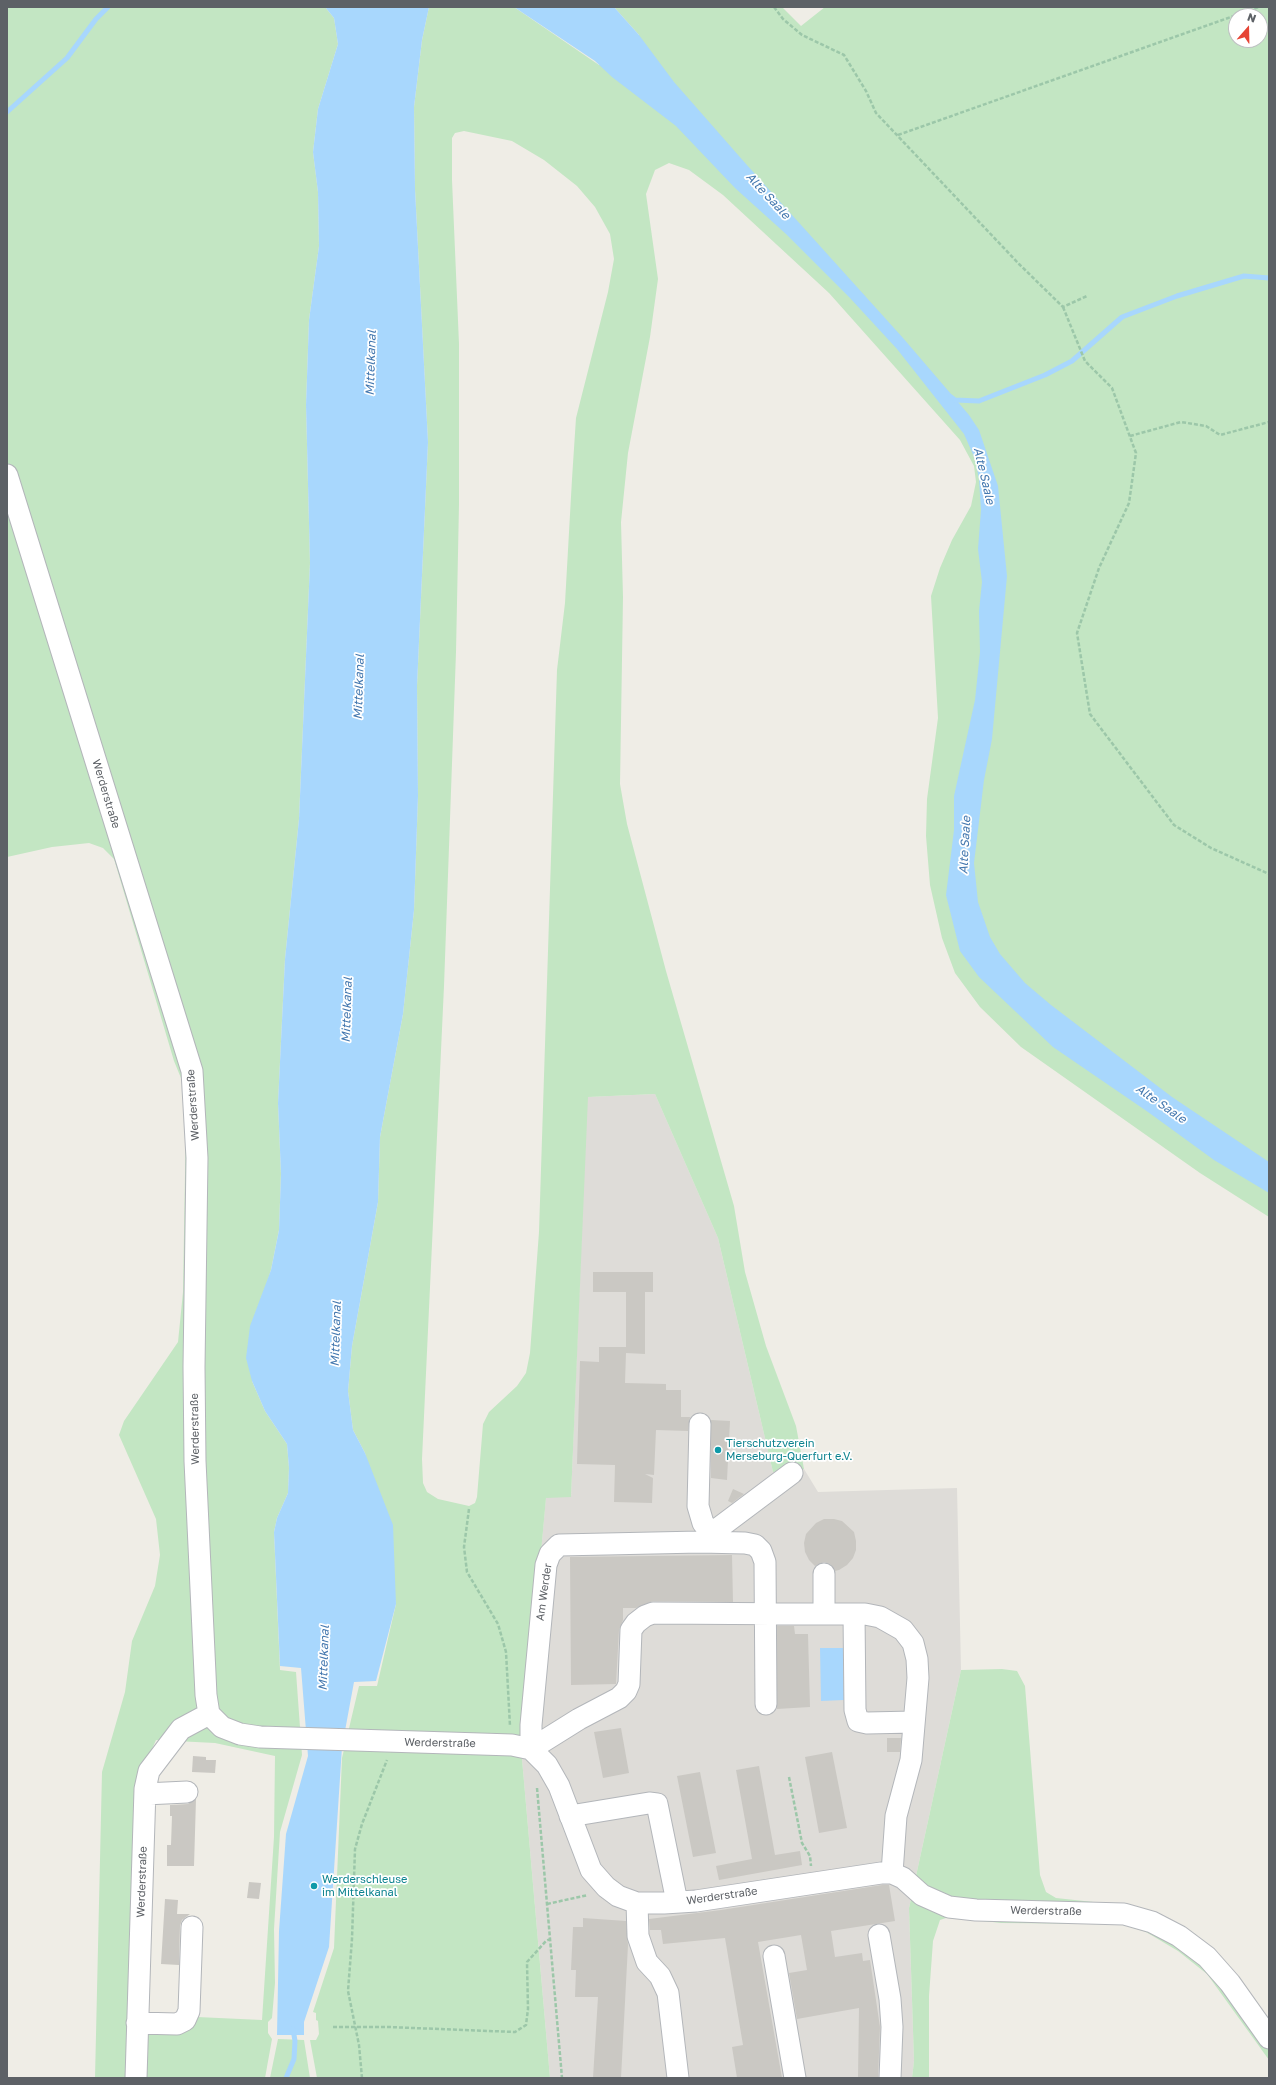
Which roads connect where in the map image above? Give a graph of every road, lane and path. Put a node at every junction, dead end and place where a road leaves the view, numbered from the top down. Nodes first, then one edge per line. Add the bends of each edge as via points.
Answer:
1 (774, 7) edge
2 (1259, 7) edge
3 (898, 135) junction
4 (1087, 296) dead end
5 (1063, 307) junction
6 (1269, 422) edge
7 (1130, 436) junction
8 (7, 475) edge
9 (1269, 874) edge
10 (700, 1424) dead end
11 (792, 1473) dead end
12 (469, 1509) dead end
13 (706, 1538) junction
14 (824, 1574) dead end
15 (766, 1614) junction
16 (824, 1614) junction
17 (854, 1614) junction
18 (766, 1704) dead end
19 (209, 1714) junction
20 (914, 1722) junction
21 (380, 1742) junction
22 (522, 1747) junction
23 (789, 1777) dead end
24 (537, 1786) dead end
25 (187, 1792) dead end
26 (145, 1794) junction
27 (570, 1816) junction
28 (892, 1873) junction
29 (813, 1883) junction
30 (606, 1887) junction
31 (677, 1902) junction
32 (637, 1903) junction
33 (547, 1904) junction
34 (192, 1927) dead end
35 (879, 1934) dead end
36 (550, 1939) junction
37 (774, 1956) dead end
38 (137, 2023) junction
39 (333, 2027) dead end
40 (356, 2027) junction
41 (1269, 2038) edge
42 (136, 2078) edge
43 (362, 2078) edge
44 (562, 2078) edge
45 (678, 2078) edge
46 (795, 2078) edge
47 (890, 2078) edge

1 - 3 path via 802,35 844,55 876,113
2 - 3 path
3 - 5 path
4 - 5 path
5 - 7 path via 1085,361 1112,388
6 - 7 path via 1220,435 1206,426 1181,422
7 - 9 path via 1136,453 1129,503 1099,568 1077,633 1090,714 1174,825 1211,848
8 - 19 street, Werderstraße via 192,1071 196,1158 195,1461
10 - 13 street via 698,1506
11 - 13 street
12 - 22 path via 464,1547 467,1572 498,1624 506,1652
13 - 15 street, Am Werder via 754,1545 762,1551 765,1562
13 - 22 street, Am Werder via 559,1545 550,1554 546,1565 531,1725
14 - 16 street
15 - 16 street
15 - 18 street
15 - 22 street via 653,1613 644,1616 631,1630 629,1684 626,1691 619,1698
16 - 17 street
17 - 20 street via 880,1617 903,1630 913,1643 918,1678
17 - 20 street via 855,1710 858,1721
19 - 21 street, Werderstraße via 222,1727 240,1734 296,1740
19 - 26 street, Werderstraße via 181,1729 170,1741 149,1771
20 - 28 street via 911,1760 896,1816
21 - 22 street, Werderstraße
21 - 40 path via 388,1756 355,1849 348,1991
22 - 27 street, Werderstraße via 548,1765
23 - 29 path via 802,1843 810,1856
24 - 33 path
25 - 26 street
26 - 38 street, Werderstraße
27 - 30 street, Werderstraße via 591,1870
27 - 31 street via 649,1803 657,1804
28 - 29 street, Werderstraße
28 - 41 street, Werderstraße via 903,1878 922,1895 949,1907 1124,1914 1152,1922 1179,1936 1208,1957
29 - 31 street, Werderstraße
30 - 32 street, Werderstraße via 618,1896
30 - 33 path via 591,1894
31 - 32 street, Werderstraße
32 - 45 street via 638,1936 647,1962 660,1976 668,1993
33 - 36 path
34 - 38 street via 189,2011 185,2020 177,2024
35 - 47 street via 891,2020
36 - 40 path via 527,1962 527,2020 526,2025 515,2032
36 - 44 path
37 - 46 street
38 - 42 street, Werderstraße
39 - 40 path
40 - 43 path

